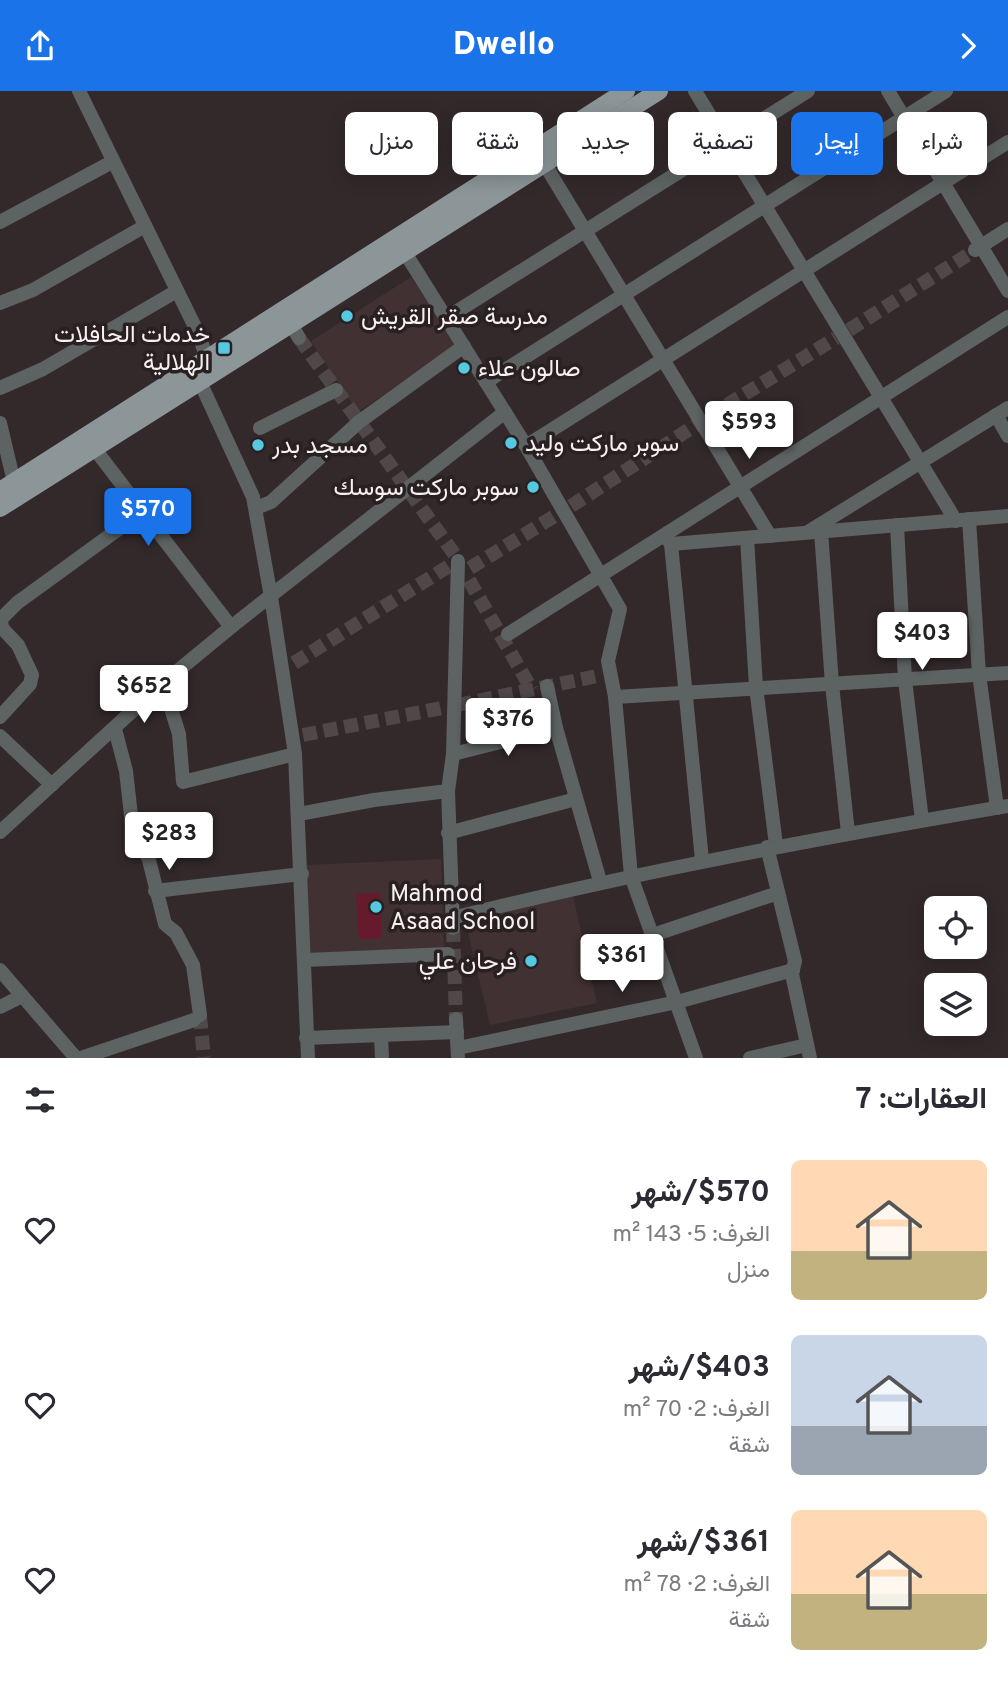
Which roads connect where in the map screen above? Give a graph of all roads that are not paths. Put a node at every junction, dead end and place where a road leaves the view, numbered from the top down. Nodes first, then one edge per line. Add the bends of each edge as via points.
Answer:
1 (79, 91) edge
2 (626, 91) edge
3 (659, 91) edge
4 (695, 91) edge
5 (808, 91) edge
6 (888, 91) edge
7 (946, 91) edge
8 (708, 112) edge
9 (774, 112) edge
10 (900, 112) edge
11 (913, 112) edge
12 (897, 122) edge
13 (1008, 142) edge
14 (112, 162) junction
15 (544, 163) junction
16 (674, 175) edge
17 (746, 175) edge
18 (939, 175) edge
19 (944, 183) junction
20 (765, 206) junction
21 (0, 222) edge
22 (145, 226) junction
23 (1008, 229) edge
24 (586, 230) junction
25 (978, 248) junction
26 (404, 251) junction
27 (804, 271) junction
28 (1008, 291) edge
29 (175, 292) junction
30 (625, 294) junction
31 (0, 303) edge
32 (448, 317) junction
33 (1008, 317) edge
34 (464, 346) junction
35 (664, 359) junction
36 (212, 366) junction
37 (486, 382) junction
38 (0, 388) edge
39 (336, 390) dead end
40 (882, 397) junction
41 (1002, 411) edge
42 (505, 412) junction
43 (0, 423) edge
44 (260, 428) dead end
45 (1008, 436) edge
46 (526, 446) junction
47 (94, 448) junction
48 (920, 460) junction
49 (741, 486) junction
50 (7, 487) edge
51 (0, 508) edge
52 (256, 508) junction
53 (142, 512) junction
54 (1008, 516) edge
55 (963, 520) junction
56 (897, 525) junction
57 (814, 532) junction
58 (770, 535) junction
59 (747, 538) junction
60 (668, 540) junction
61 (461, 567) tunnel mouth
62 (602, 575) junction
63 (271, 597) junction
64 (230, 627) junction
65 (508, 634) dead end
66 (1008, 673) edge
67 (979, 674) junction
68 (905, 680) junction
69 (163, 683) junction
70 (832, 684) junction
71 (547, 686) tunnel mouth
72 (756, 687) junction
73 (683, 691) junction
74 (615, 697) junction
75 (0, 717) edge
76 (556, 728) junction
77 (115, 729) junction
78 (0, 736) edge
79 (295, 754) junction
80 (453, 754) junction
81 (52, 785) junction
82 (447, 792) junction
83 (576, 799) junction
84 (1003, 807) edge
85 (299, 814) junction
86 (922, 820) junction
87 (0, 832) edge
88 (448, 833) junction
89 (848, 834) junction
90 (771, 846) junction
91 (702, 860) junction
92 (302, 874) junction
93 (631, 876) junction
94 (600, 881) junction
95 (155, 891) junction
96 (778, 893) junction
97 (653, 935) junction
98 (448, 954) dead end
99 (305, 960) junction
100 (0, 970) edge
101 (793, 970) junction
102 (20, 996) junction
103 (677, 1002) junction
104 (0, 1007) edge
105 (381, 1035) junction
106 (306, 1038) junction
107 (809, 1052) edge
108 (458, 1053) edge
109 (79, 1058) edge
110 (308, 1058) edge
111 (382, 1058) edge
112 (696, 1058) edge
113 (750, 1058) edge

1 - 14 street
2 - 36 main road
3 - 15 main road
4 - 8 street
5 - 9 street
6 - 10 street
7 - 11 street
12 - 20 street
13 - 19 street
14 - 21 street
14 - 22 street
15 - 24 street
15 - 26 main road
16 - 24 street
17 - 20 street
18 - 19 street
19 - 25 street
19 - 27 street
20 - 27 street
20 - 30 street
22 - 29 street
22 - 31 street via 33,290
23 - 25 street
24 - 30 street
24 - 32 street
25 - 28 street
26 - 32 street
26 - 36 main road via 295,331
27 - 35 street
27 - 40 street
29 - 36 street
29 - 38 street via 43,369
30 - 35 street
30 - 37 street
32 - 34 street
33 - 40 street
34 - 37 street
34 - 52 street via 359,422 271,502
35 - 46 street
35 - 49 street
36 - 47 main road
36 - 50 main road
36 - 52 street
37 - 42 street
39 - 44 street
40 - 48 street
40 - 49 street
41 - 45 street
41 - 48 street
42 - 46 street
42 - 63 street
43 - 50 street
46 - 62 street
47 - 51 main road
47 - 53 street
48 - 55 street
48 - 57 street
49 - 58 street
49 - 60 street
52 - 63 street
53 - 64 street
53 - 75 street via 1,619 32,675 30,684
54 - 55 street
55 - 56 street
55 - 67 street
56 - 57 street
56 - 68 street
57 - 58 street
57 - 70 street
58 - 59 street
59 - 60 street
59 - 72 street
60 - 62 street
60 - 73 street
61 - 80 street
62 - 65 street
62 - 74 street via 620,615 606,674
63 - 64 street
63 - 79 street via 288,665
64 - 69 street
66 - 67 street
67 - 68 street
67 - 84 street
68 - 70 street
68 - 86 street
69 - 77 street
69 - 79 street via 176,722 183,782
70 - 72 street
70 - 89 street
71 - 76 street
72 - 73 street
72 - 90 street
73 - 74 street
73 - 91 street
74 - 93 street
76 - 80 street
76 - 83 street
77 - 81 street
77 - 95 street via 132,824 149,860
78 - 81 street
79 - 85 street
80 - 82 street
81 - 87 street
82 - 85 street
82 - 88 street
83 - 88 street
83 - 94 street
84 - 86 street
85 - 92 street
86 - 89 street
88 - 94 street via 452,923
89 - 90 street
90 - 91 street
90 - 96 street
91 - 93 street
92 - 95 street
92 - 99 street
93 - 94 street
93 - 97 street
95 - 109 street via 165,925 176,933 193,965 197,1018
96 - 97 street
96 - 101 street via 795,961
97 - 103 street
98 - 99 street
99 - 106 street
100 - 102 street
101 - 103 street
101 - 107 street
102 - 104 street
102 - 109 street
103 - 108 street
103 - 112 street
105 - 106 street
105 - 108 street via 457,1025
105 - 111 street
106 - 110 street
107 - 113 street

